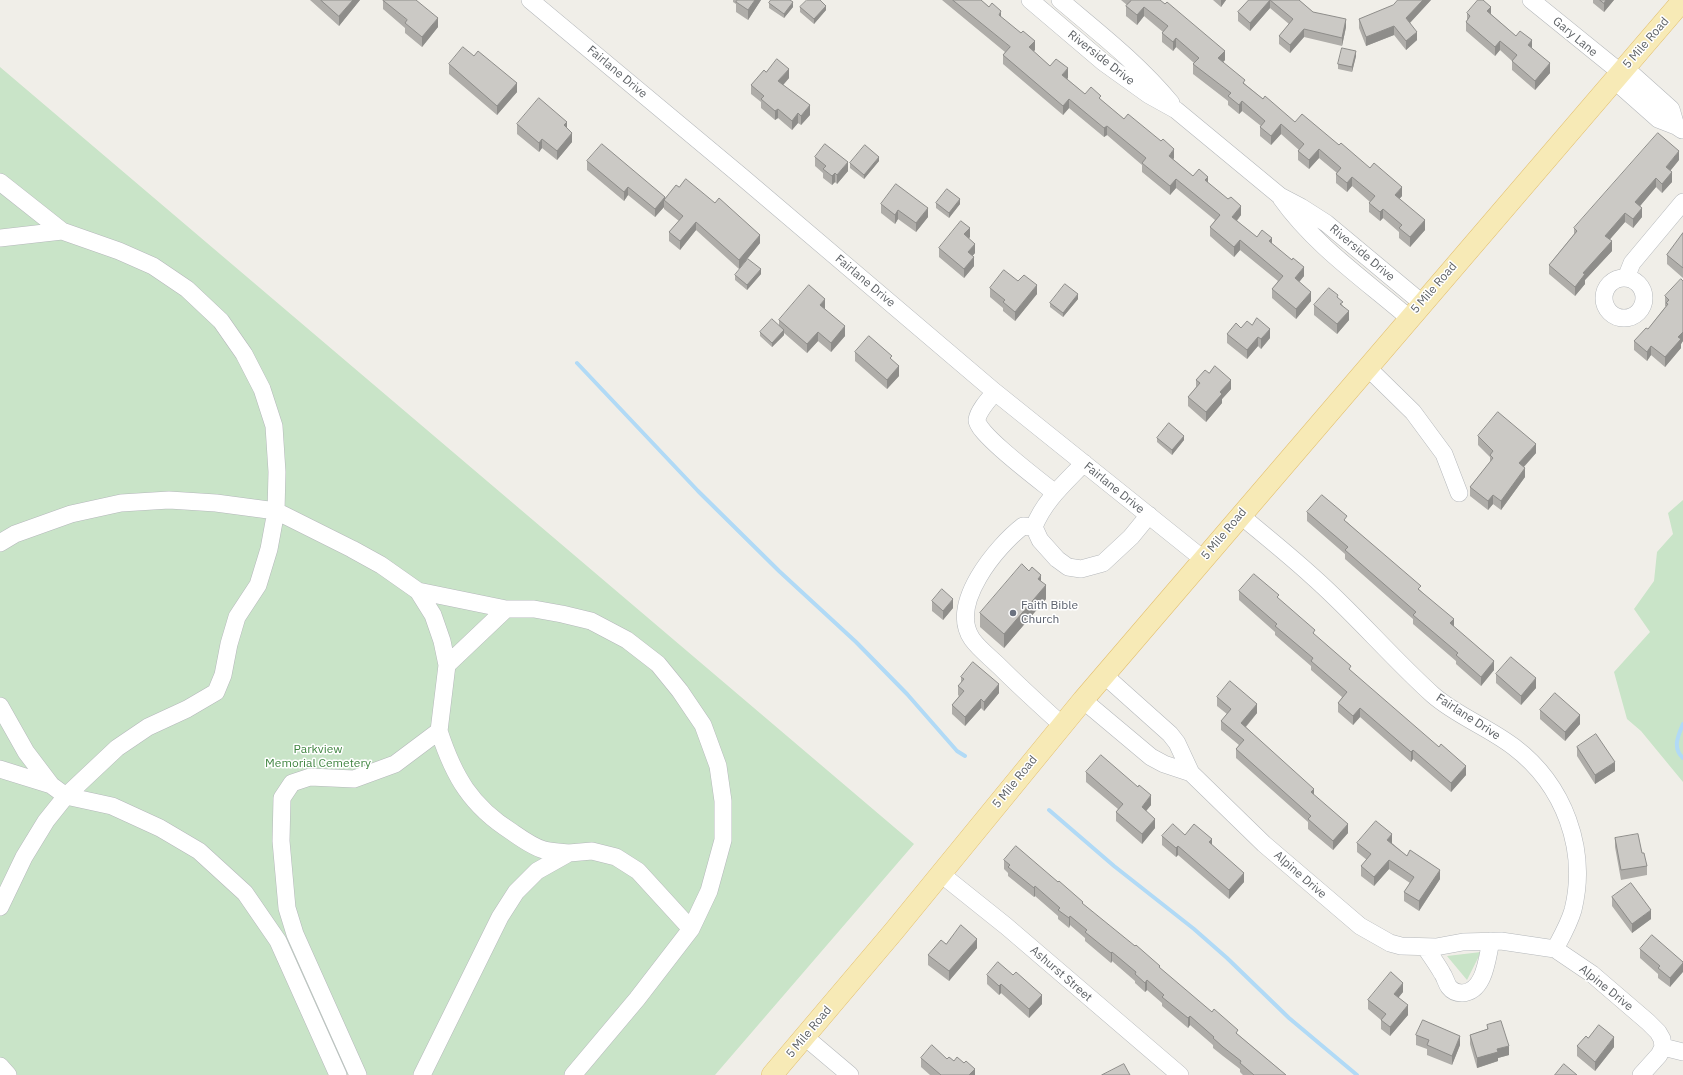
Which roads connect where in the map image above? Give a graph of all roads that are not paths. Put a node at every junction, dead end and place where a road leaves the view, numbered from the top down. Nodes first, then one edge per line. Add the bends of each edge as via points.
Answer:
1 (530, 0) edge
2 (1030, 0) edge
3 (1060, 0) edge
4 (1531, 0) edge
5 (1683, 0) edge
6 (1620, 72) junction
7 (1176, 110) junction
8 (1680, 128) edge
9 (0, 182) edge
10 (1683, 202) edge
11 (62, 231) junction
12 (0, 238) edge
13 (1626, 278) dead end
14 (1415, 311) junction
15 (1367, 367) junction
16 (995, 392) junction
17 (1084, 463) junction
18 (1055, 493) junction
19 (1459, 493) dead end
20 (276, 511) junction
21 (1149, 515) junction
22 (1240, 515) junction
23 (1034, 527) junction
24 (0, 543) edge
25 (1203, 559) junction
26 (418, 591) junction
27 (506, 609) junction
28 (447, 664) junction
29 (1104, 675) junction
30 (1083, 700) junction
31 (0, 706) edge
32 (1062, 725) junction
33 (439, 730) junction
34 (0, 769) edge
35 (1191, 773) junction
36 (51, 785) junction
37 (66, 796) junction
38 (569, 853) junction
39 (941, 874) junction
40 (0, 907) edge
41 (691, 929) junction
42 (295, 934) junction
43 (278, 941) junction
44 (1491, 941) junction
45 (1425, 947) junction
46 (1555, 949) junction
47 (328, 1008) junction
48 (311, 1015) junction
49 (805, 1037) junction
50 (1663, 1047) junction
51 (1683, 1052) edge
52 (0, 1066) edge
53 (8, 1075) edge
54 (338, 1075) edge
55 (358, 1075) edge
56 (422, 1075) edge
57 (573, 1075) edge
58 (772, 1075) edge
59 (850, 1075) edge
60 (1180, 1075) edge
61 (1641, 1075) edge

1 - 16 street, Fairlane Drive
2 - 7 street, Riverside Drive via 1103,62 1149,95
3 - 7 street, Riverside Drive via 1155,84
4 - 6 street, Gary Lane
5 - 6 main road, 5 Mile Road
6 - 8 street via 1623,88 1658,119
6 - 14 main road, 5 Mile Road
7 - 14 street, Riverside Drive via 1280,196 1314,238
9 - 11 street
10 - 13 street via 1632,263
11 - 12 street
11 - 20 street via 153,266 187,289 221,321 244,354 262,389 274,426
14 - 15 main road, 5 Mile Road
15 - 19 street via 1413,412 1444,454
15 - 22 main road, 5 Mile Road
16 - 17 street, Fairlane Drive
16 - 18 street via 980,414 977,421 979,428
17 - 18 street
17 - 21 street, Fairlane Drive
18 - 23 street via 1047,502
20 - 24 street via 169,500 121,503 71,514 15,534
20 - 26 street via 352,549
20 - 37 street via 269,549 258,585 237,617 223,675 216,692 148,727 117,748
21 - 23 street via 1131,537 1102,563 1081,569 1068,567 1058,559 1040,540
21 - 25 street, Fairlane Drive
22 - 25 main road, 5 Mile Road
22 - 46 street, Fairlane Drive via 1312,576 1434,696 1458,714 1514,747 1547,779 1569,819 1577,864 1577,889 1572,911
23 - 32 street via 1023,526 1013,534 979,577 969,598 966,611 967,626 979,647
25 - 29 main road, 5 Mile Road
26 - 27 street
26 - 28 street via 433,615
27 - 28 street
27 - 41 street via 534,609 591,621 626,640 658,664 703,725 718,766 723,801 723,840 709,891
28 - 33 street
29 - 30 main road, 5 Mile Road
29 - 35 street, Alpine Drive via 1170,734
30 - 32 main road, 5 Mile Road
30 - 35 street, Alpine Drive via 1151,757
31 - 36 street via 26,752
32 - 39 main road, 5 Mile Road
33 - 38 street via 446,754 475,803 495,821 522,839 544,850
33 - 42 street via 388,767 354,779 310,778 292,783 282,798 281,841 287,908
34 - 36 street
35 - 45 street, Alpine Drive via 1264,844 1360,926 1390,943
36 - 37 street
37 - 40 street via 46,821 24,857
37 - 43 street via 112,806 160,828 199,851 244,893
38 - 41 street via 592,851 616,856 638,871
38 - 56 street via 537,871 516,892 500,917
39 - 49 main road, 5 Mile Road
39 - 60 street, Ashurst Street via 1006,926
41 - 57 street via 637,999
42 - 43 street
42 - 47 street
43 - 48 street
44 - 45 street, Alpine Drive
44 - 45 street via 1486,966 1478,986 1470,992 1462,993 1455,992 1449,986
44 - 46 street, Alpine Drive via 1517,942
46 - 50 street, Alpine Drive via 1592,974 1648,1022 1658,1032
47 - 48 street
47 - 55 street
48 - 54 street
49 - 58 main road, 5 Mile Road
49 - 59 street
50 - 51 street
50 - 61 street
52 - 53 street

